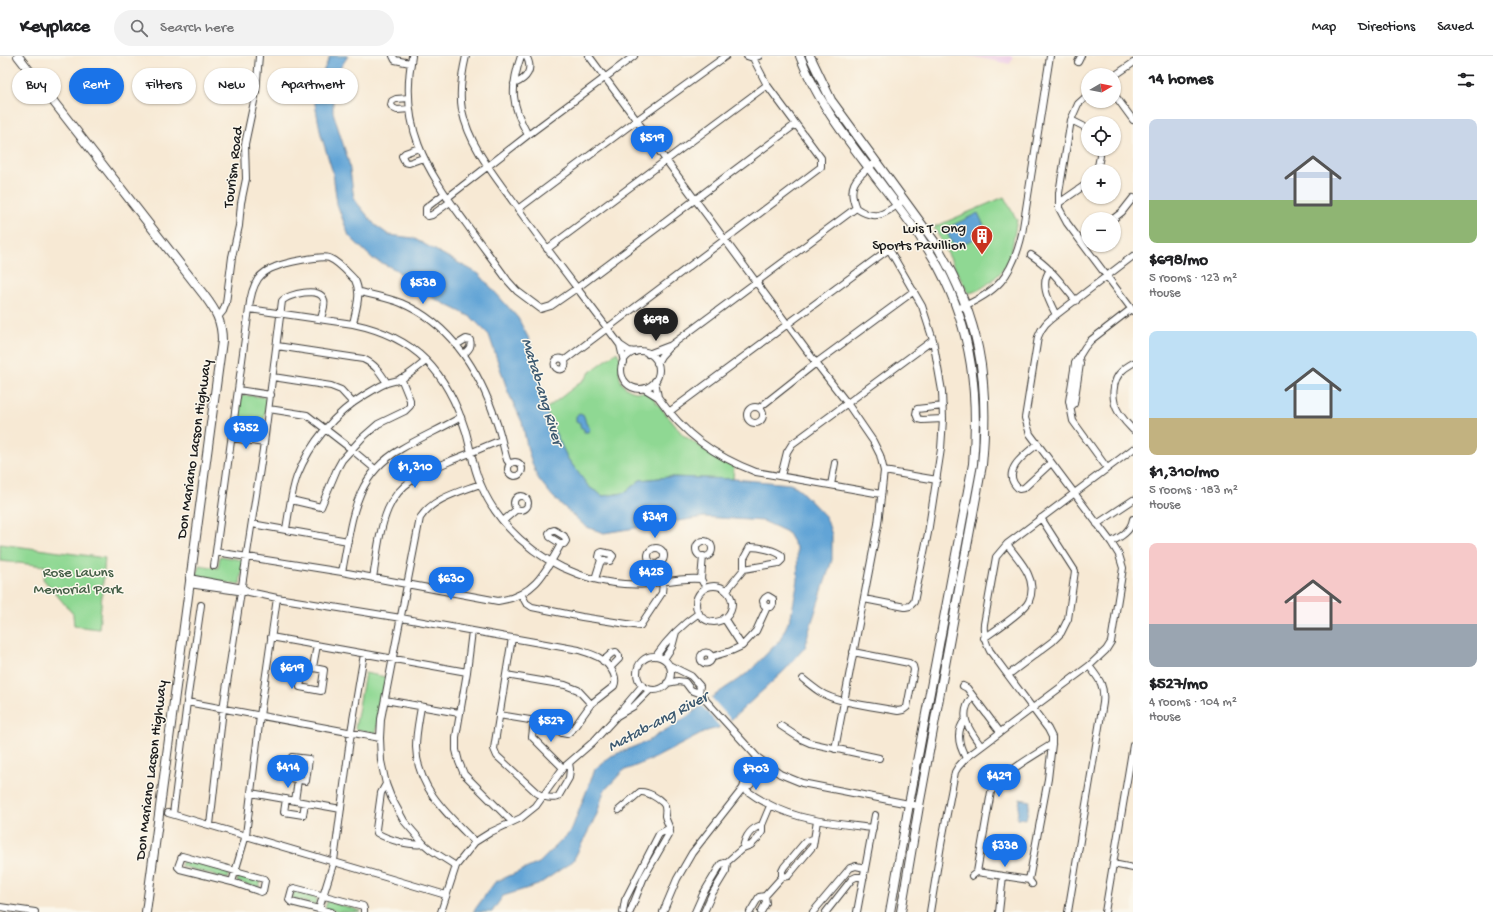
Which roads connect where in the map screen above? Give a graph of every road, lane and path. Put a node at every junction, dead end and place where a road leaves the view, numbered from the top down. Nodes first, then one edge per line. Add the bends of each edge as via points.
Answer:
1 (18, 56) edge
2 (259, 56) edge
3 (393, 56) edge
4 (412, 56) edge
5 (466, 56) edge
6 (521, 56) edge
7 (526, 56) edge
8 (589, 56) edge
9 (634, 56) edge
10 (726, 56) edge
11 (800, 56) edge
12 (810, 56) edge
13 (1050, 56) edge
14 (753, 57) edge
15 (410, 63) junction
16 (1133, 63) edge
17 (1121, 71) edge
18 (606, 78) junction
19 (820, 78) junction
20 (811, 82) junction
21 (514, 84) junction
22 (767, 85) junction
23 (409, 98) junction
24 (1081, 101) edge
25 (1121, 104) edge
26 (410, 109) junction
27 (637, 120) junction
28 (1071, 120) junction
29 (1133, 120) edge
30 (796, 124) junction
31 (1081, 125) edge
32 (528, 135) junction
33 (419, 148) junction
34 (423, 158) junction
35 (667, 161) junction
36 (872, 165) junction
37 (488, 166) junction
38 (1081, 188) edge
39 (447, 198) junction
40 (1133, 198) edge
41 (696, 199) junction
42 (904, 200) junction
43 (1059, 203) junction
44 (897, 205) junction
45 (856, 208) junction
46 (518, 209) junction
47 (1121, 213) edge
48 (726, 239) junction
49 (1081, 242) edge
50 (547, 249) junction
51 (1089, 252) edge
52 (1031, 255) dead end
53 (1133, 256) edge
54 (1050, 270) junction
55 (1107, 275) junction
56 (757, 282) junction
57 (577, 288) junction
58 (914, 291) junction
59 (360, 292) junction
60 (1076, 301) junction
61 (966, 305) junction
62 (249, 309) junction
63 (957, 309) junction
64 (1132, 310) edge
65 (280, 313) junction
66 (1056, 315) junction
67 (218, 317) junction
68 (321, 319) junction
69 (353, 324) junction
70 (788, 324) junction
71 (607, 328) junction
72 (933, 340) junction
73 (456, 345) junction
74 (620, 345) junction
75 (277, 346) junction
76 (670, 346) junction
77 (635, 352) junction
78 (464, 354) junction
79 (648, 354) junction
80 (426, 360) junction
81 (565, 360) dead end
82 (624, 362) junction
83 (657, 363) junction
84 (1133, 363) edge
85 (816, 364) junction
86 (273, 378) junction
87 (401, 378) junction
88 (655, 381) junction
89 (386, 383) junction
90 (645, 388) junction
91 (238, 390) junction
92 (271, 395) junction
93 (658, 396) junction
94 (354, 402) junction
95 (847, 403) junction
96 (943, 406) junction
97 (760, 408) dead end
98 (269, 409) junction
99 (668, 412) junction
100 (461, 418) junction
101 (943, 419) junction
102 (326, 429) junction
103 (1133, 430) edge
104 (232, 438) junction
105 (501, 440) junction
106 (264, 443) junction
107 (1038, 444) junction
108 (351, 449) junction
109 (1133, 449) edge
110 (471, 453) junction
111 (835, 463) dead end
112 (1051, 463) junction
113 (510, 464) dead end
114 (1107, 468) junction
115 (375, 469) junction
116 (884, 472) junction
117 (781, 476) junction
118 (937, 480) junction
119 (480, 484) junction
120 (831, 485) junction
121 (1075, 493) junction
122 (882, 494) junction
123 (291, 500) junction
124 (1133, 500) edge
125 (517, 509) dead end
126 (1041, 518) junction
127 (1133, 519) edge
128 (503, 521) junction
129 (252, 524) junction
130 (1097, 524) junction
131 (286, 530) junction
132 (348, 540) junction
133 (1111, 542) junction
134 (561, 544) dead end
135 (1007, 544) junction
136 (216, 552) junction
137 (247, 556) junction
138 (703, 556) dead end
139 (601, 560) dead end
140 (551, 562) junction
141 (660, 562) dead end
142 (214, 566) dead end
143 (744, 569) junction
144 (342, 572) junction
145 (373, 578) junction
146 (595, 579) junction
147 (701, 579) junction
148 (192, 582) junction
149 (663, 582) junction
150 (406, 584) junction
151 (706, 588) junction
152 (244, 591) junction
153 (726, 591) junction
154 (521, 594) junction
155 (277, 598) junction
156 (864, 599) junction
157 (201, 605) dead end
158 (767, 607) dead end
159 (699, 613) junction
160 (401, 618) junction
161 (724, 618) junction
162 (472, 631) junction
163 (676, 632) junction
164 (271, 637) junction
165 (512, 638) junction
166 (984, 638) junction
167 (317, 645) junction
168 (742, 646) junction
169 (853, 652) junction
170 (364, 654) junction
171 (656, 656) junction
172 (711, 657) dead end
173 (664, 659) junction
174 (393, 660) junction
175 (603, 661) junction
176 (669, 665) junction
177 (1089, 666) junction
178 (313, 667) junction
179 (610, 668) junction
180 (467, 672) junction
181 (506, 675) junction
182 (1008, 675) junction
183 (803, 679) dead end
184 (667, 683) junction
185 (642, 686) junction
186 (963, 686) dead end
187 (650, 690) junction
188 (699, 693) junction
189 (973, 696) junction
190 (385, 700) junction
191 (844, 701) junction
192 (187, 702) junction
193 (591, 704) junction
194 (421, 707) junction
195 (1033, 707) junction
196 (223, 709) junction
197 (459, 713) junction
198 (499, 715) junction
199 (260, 716) junction
200 (617, 716) junction
201 (965, 720) junction
202 (534, 721) junction
203 (781, 726) dead end
204 (351, 732) junction
205 (1000, 732) junction
206 (380, 738) junction
207 (1052, 744) junction
208 (1133, 745) edge
209 (981, 746) junction
210 (835, 749) junction
211 (1132, 755) edge
212 (757, 757) junction
213 (879, 758) dead end
214 (966, 758) junction
215 (569, 763) junction
216 (563, 768) junction
217 (771, 768) junction
218 (298, 780) junction
219 (386, 784) junction
220 (743, 788) junction
221 (251, 793) junction
222 (544, 797) junction
223 (286, 800) junction
224 (295, 801) junction
225 (305, 803) junction
226 (909, 804) junction
227 (770, 806) junction
228 (919, 806) junction
229 (341, 809) junction
230 (619, 810) dead end
231 (875, 815) dead end
232 (817, 821) junction
233 (512, 822) junction
234 (210, 825) junction
235 (762, 825) junction
236 (670, 828) junction
237 (873, 828) junction
238 (246, 835) junction
239 (814, 839) junction
240 (475, 842) junction
241 (424, 844) junction
242 (743, 848) junction
243 (334, 861) junction
244 (727, 862) junction
245 (1113, 864) junction
246 (456, 866) junction
247 (865, 868) junction
248 (1133, 868) edge
249 (235, 871) junction
250 (977, 872) junction
251 (972, 876) dead end
252 (1003, 876) junction
253 (782, 877) junction
254 (864, 877) junction
255 (232, 882) junction
256 (446, 895) junction
257 (765, 896) junction
258 (323, 897) junction
259 (0, 907) edge
260 (319, 909) junction
261 (35, 912) edge
262 (146, 912) edge
263 (331, 912) edge
264 (364, 912) edge
265 (441, 912) edge
266 (623, 912) edge
267 (630, 912) edge
268 (663, 912) edge
269 (695, 912) edge
270 (704, 912) edge
271 (750, 912) edge
272 (761, 912) edge
273 (813, 912) edge
274 (826, 912) edge
275 (857, 912) edge
276 (890, 912) edge
277 (901, 912) edge
278 (930, 912) edge
279 (999, 912) edge
280 (1068, 912) edge
281 (1105, 912) edge

1 - 67 street, Don Mariano Lacson Highway via 204,295
2 - 67 street, Tourism Road via 256,92 245,144 246,179 239,226 226,303
3 - 15 street via 395,60
4 - 15 street
5 - 37 street via 462,77 462,110 473,140
6 - 21 street
7 - 21 street via 530,63 529,73 522,81
8 - 18 street
9 - 18 street
10 - 27 street
11 - 20 street
12 - 19 street
13 - 61 street via 1018,252 1011,268 993,290
14 - 22 street
15 - 23 street
16 - 17 street
18 - 27 street
18 - 32 street
19 - 20 street
19 - 36 street
20 - 36 street via 823,104
21 - 32 street via 513,101
22 - 30 street
22 - 35 street
23 - 26 street
23 - 26 street via 396,99 391,105 396,110
24 - 28 street
25 - 29 street
26 - 33 street
27 - 35 street
27 - 46 street
28 - 31 street
28 - 43 street
30 - 41 street
30 - 48 street via 820,158 821,167
32 - 37 street
33 - 34 street
33 - 34 street via 405,153 402,156 403,160 409,163
34 - 39 street
35 - 41 street
35 - 50 street
36 - 42 street
36 - 44 street
36 - 45 street via 853,184 852,194
37 - 39 street
37 - 46 street
38 - 43 street
39 - 57 street via 508,281 537,307 547,308
40 - 47 street
41 - 48 street
41 - 57 street
42 - 44 street
42 - 61 street via 946,261
43 - 49 street via 1061,214
44 - 45 street via 883,214 874,215
44 - 63 street via 938,267
45 - 56 street
46 - 50 street
48 - 56 street
48 - 71 street
50 - 57 street
51 - 55 street
52 - 54 street
53 - 55 street
54 - 60 street
54 - 66 street via 1045,287
55 - 60 street
55 - 64 street
56 - 70 street
56 - 76 street
57 - 71 street
58 - 70 street via 889,248
58 - 72 street via 922,306
58 - 85 street
59 - 62 street via 355,280 333,260 320,257 276,266 264,273 254,284
59 - 69 street
59 - 73 street via 402,304 441,329
60 - 66 street
61 - 63 street
61 - 228 street via 979,349 985,391 985,434 982,465
62 - 65 street
62 - 91 street
63 - 226 street via 970,352 973,372 976,413 973,464
64 - 114 street via 1085,347 1079,358 1080,364 1074,385 1074,404 1071,407 1073,421
65 - 68 street
65 - 68 street via 285,297 313,291 324,298
65 - 75 street
66 - 107 street via 1045,323 1038,336 1025,418 1030,434
67 - 148 street, Don Mariano Lacson Highway via 222,328 222,341
68 - 69 street
69 - 80 street via 381,331 400,340 415,349
70 - 85 street
70 - 99 street
71 - 74 street
71 - 81 street
72 - 95 street
72 - 96 street via 941,378
73 - 78 street
73 - 78 street via 466,339 470,340 470,349
74 - 77 street
74 - 82 street
75 - 86 street
75 - 89 street via 363,359 371,362 379,370
76 - 79 street
76 - 83 street
77 - 79 street
77 - 82 street
78 - 105 street via 480,380
79 - 83 street
80 - 87 street
80 - 100 street via 448,390
82 - 90 street via 622,372 626,382 635,388
83 - 88 street via 659,369
84 - 103 street via 1122,370 1113,387 1119,414
85 - 95 street
85 - 97 street
86 - 92 street
86 - 94 street via 331,386 341,390
87 - 89 street
87 - 108 street via 410,406 378,424
88 - 90 street
88 - 93 street
89 - 94 street
90 - 93 street
91 - 92 street
91 - 104 street
92 - 98 street
93 - 99 street
94 - 102 street
95 - 116 street via 878,448
95 - 117 street via 792,444 787,452
96 - 101 street
96 - 101 street via 917,409 916,414 918,419 922,420
98 - 102 street via 303,414
98 - 106 street
99 - 117 street via 681,426 716,453 756,472
100 - 110 street
100 - 115 street via 401,449
101 - 118 street
102 - 108 street
102 - 123 street via 307,454
104 - 106 street
104 - 136 street
105 - 110 street
105 - 113 street via 506,460
106 - 129 street
107 - 112 street
107 - 112 street via 1013,468 1011,478 1014,483 1019,489 1024,488
108 - 115 street
108 - 123 street via 337,469 321,507
109 - 114 street
110 - 119 street
110 - 145 street via 424,472 404,486 394,498 383,522
111 - 120 street
112 - 121 street
114 - 121 street
115 - 132 street via 360,492
116 - 118 street
116 - 122 street
117 - 120 street
118 - 156 street via 914,602 905,607
119 - 128 street
119 - 150 street via 431,504 425,511 417,528
120 - 122 street
121 - 126 street
121 - 130 street
122 - 156 street
123 - 131 street
124 - 130 street
125 - 128 street
126 - 135 street
126 - 182 street via 1075,571 1068,619 1061,633 1053,641
127 - 133 street via 1123,535
128 - 140 street via 526,545
129 - 131 street
129 - 137 street
130 - 133 street
131 - 132 street
132 - 144 street
133 - 177 street via 1123,568 1111,642
134 - 140 street
135 - 166 street via 996,557 984,624
135 - 166 street via 1029,576 1031,597 1022,610
136 - 137 street
136 - 142 street
137 - 144 street
137 - 152 street
138 - 147 street
139 - 146 street
140 - 146 street
140 - 154 street via 539,580
141 - 149 street
143 - 143 street via 779,563 782,556 750,547 744,558
143 - 153 street
144 - 145 street
145 - 150 street
146 - 149 street via 630,584
147 - 149 street via 687,578
147 - 151 street
148 - 152 street
148 - 262 street, Don Mariano Lacson Highway
149 - 154 street via 659,598 640,626 532,607
150 - 154 street via 498,601
150 - 160 street
151 - 153 street via 716,586
151 - 159 street via 696,602
152 - 155 street
152 - 196 street
153 - 161 street via 731,608
155 - 160 street
155 - 164 street
156 - 169 street
157 - 192 street
158 - 168 street via 756,631
159 - 161 street via 702,618 713,622
159 - 163 street
160 - 162 street
160 - 174 street
161 - 168 street
162 - 165 street
162 - 180 street
163 - 171 street via 670,636
163 - 173 street via 672,647
164 - 167 street
164 - 199 street
165 - 175 street via 579,650
165 - 181 street
166 - 182 street via 990,651
167 - 170 street
167 - 178 street
168 - 172 street
169 - 191 street
169 - 191 street via 909,663 914,670 907,707 903,710
170 - 174 street
170 - 204 street
171 - 173 street
171 - 185 street via 646,658 638,666 637,676
173 - 176 street
174 - 180 street
174 - 190 street
175 - 179 street
175 - 179 street via 616,652 619,658
176 - 184 street via 671,675
176 - 188 street via 691,676 700,686
177 - 195 street
177 - 280 street via 1102,683 1104,703
178 - 178 street via 304,666 300,686 320,691 324,670
179 - 193 street via 615,675 614,686
180 - 197 street
181 - 193 street via 566,685 578,690
181 - 198 street
182 - 195 street
183 - 191 street via 820,692
184 - 187 street via 662,688
184 - 188 street via 685,682 691,690
185 - 187 street
185 - 200 street
186 - 189 street
187 - 200 street via 634,706
188 - 212 street
189 - 201 street via 969,701
189 - 205 street
190 - 194 street
190 - 206 street
191 - 210 street
192 - 196 street
192 - 234 street via 171,813
193 - 202 street via 567,734 553,725
194 - 197 street
194 - 240 street via 416,747 422,776 444,812
195 - 205 street
195 - 207 street via 1048,729
196 - 199 street
196 - 234 street
197 - 233 street via 456,750 464,774
198 - 202 street
198 - 222 street via 494,742 497,756
199 - 204 street
199 - 221 street
200 - 215 street
201 - 209 street via 968,729
201 - 214 street via 962,724 959,746
202 - 216 street via 532,737
203 - 210 street via 801,739
204 - 206 street
204 - 229 street
205 - 209 street
206 - 219 street
207 - 250 street via 1018,766 994,786
207 - 252 street via 1030,882
208 - 211 street
209 - 214 street
210 - 213 street
211 - 245 street
212 - 217 street
212 - 220 street
214 - 278 street via 955,772
215 - 216 street
215 - 222 street via 569,778 560,795 555,798
216 - 222 street
217 - 220 street via 760,772 750,785
217 - 226 street via 802,783
218 - 218 street via 306,781 310,760 293,757 289,778
218 - 224 street
219 - 241 street via 404,821
219 - 241 street via 381,793 377,834 411,845
220 - 227 street
220 - 268 street via 692,853 677,878
221 - 223 street
221 - 238 street
222 - 233 street via 528,813
223 - 224 street
223 - 225 street via 282,814 304,818
224 - 225 street
225 - 229 street
226 - 228 street
226 - 276 street
227 - 232 street
227 - 235 street
228 - 277 street
229 - 243 street
230 - 236 street via 640,792 648,793 664,804
231 - 237 street
232 - 237 street
232 - 239 street
233 - 240 street
234 - 238 street
235 - 242 street via 753,828
235 - 242 street via 762,832 758,838
236 - 266 street via 659,834 625,900
236 - 267 street via 644,877
237 - 247 street
238 - 243 street
238 - 249 street
239 - 253 street via 813,846 806,856 788,876
239 - 253 street via 806,841 784,867
240 - 246 street
241 - 246 street
242 - 244 street
243 - 256 street
243 - 258 street
244 - 269 street via 722,863 718,869 702,894
244 - 270 street via 726,871
245 - 248 street
245 - 281 street
246 - 256 street
247 - 254 street
247 - 273 street via 850,868
249 - 255 street
249 - 255 street via 265,880 263,891
249 - 255 street via 182,856 178,867
250 - 251 street
250 - 252 street
252 - 279 street
253 - 257 street
254 - 274 street via 852,879
254 - 275 street
256 - 265 street
257 - 271 street via 759,897
257 - 272 street via 766,903
258 - 260 street
258 - 260 street via 292,889 289,900 291,902
258 - 264 street via 363,906
259 - 261 street
260 - 263 street

